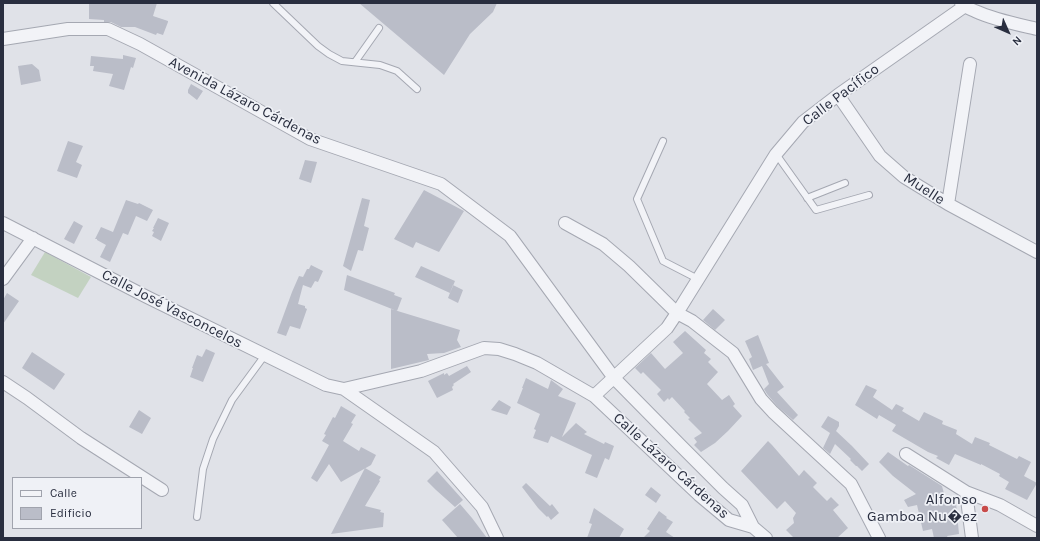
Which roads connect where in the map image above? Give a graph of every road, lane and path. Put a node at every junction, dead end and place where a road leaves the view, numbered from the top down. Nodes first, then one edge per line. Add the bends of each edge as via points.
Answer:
1 (273, 3) edge
2 (963, 5) edge
3 (379, 28) dead end
4 (1037, 29) edge
5 (3, 39) edge
6 (355, 62) junction
7 (970, 64) dead end
8 (417, 89) dead end
9 (838, 95) junction
10 (663, 142) dead end
11 (776, 154) junction
12 (845, 183) dead end
13 (869, 195) dead end
14 (808, 198) junction
15 (948, 204) junction
16 (3, 223) edge
17 (565, 223) dead end
18 (34, 238) junction
19 (1037, 252) edge
20 (3, 279) edge
21 (698, 279) junction
22 (677, 313) junction
23 (265, 355) junction
24 (614, 378) junction
25 (3, 382) edge
26 (344, 389) junction
27 (594, 396) junction
28 (906, 454) dead end
29 (142, 477) edge
30 (142, 477) edge
31 (162, 490) dead end
32 (966, 492) junction
33 (197, 517) dead end
34 (1037, 526) edge
35 (753, 527) junction
36 (497, 538) edge
37 (766, 538) edge
38 (879, 538) edge
39 (972, 538) edge

1 - 6 lane via 329,54 342,61
2 - 4 street, Calle Pacífico via 986,16
2 - 9 street, Calle Pacífico
3 - 6 lane
5 - 24 street, Avenida Lázaro Cárdenas via 68,29 108,29 140,44 310,139 441,184 510,236
6 - 8 lane via 380,65 397,71
7 - 15 street
9 - 11 street, Calle Pacífico via 803,122
9 - 15 street, Muelle via 880,156 904,177
10 - 21 lane via 637,198 663,261
11 - 14 lane
11 - 21 street, Calle Pacífico
12 - 14 lane
13 - 14 lane via 816,210
15 - 19 street, Muelle
16 - 18 street, Calle José Vasconcelos
17 - 22 street via 603,244
18 - 20 street
18 - 23 street, Calle José Vasconcelos via 146,297
21 - 22 street, Calle Pacífico
22 - 24 street, Calle Pacífico via 667,328
22 - 38 street via 692,321 733,353 761,399 851,484
23 - 26 street, Calle José Vasconcelos via 326,385
23 - 33 lane via 232,400 213,439 203,469
24 - 27 street
24 - 35 street, Calle Lázaro Cárdenas via 742,505
25 - 29 street via 81,438
26 - 27 street, Calle José Vasconcelos via 421,371 484,348 499,349 537,363
26 - 36 street, Calle José Vasconcelos via 434,452 482,507
27 - 35 street, Calle Lázaro Cárdenas via 729,520
28 - 32 street
30 - 31 street
32 - 34 street via 1000,505
32 - 39 street
35 - 37 street, Calle Lázaro Cárdenas

